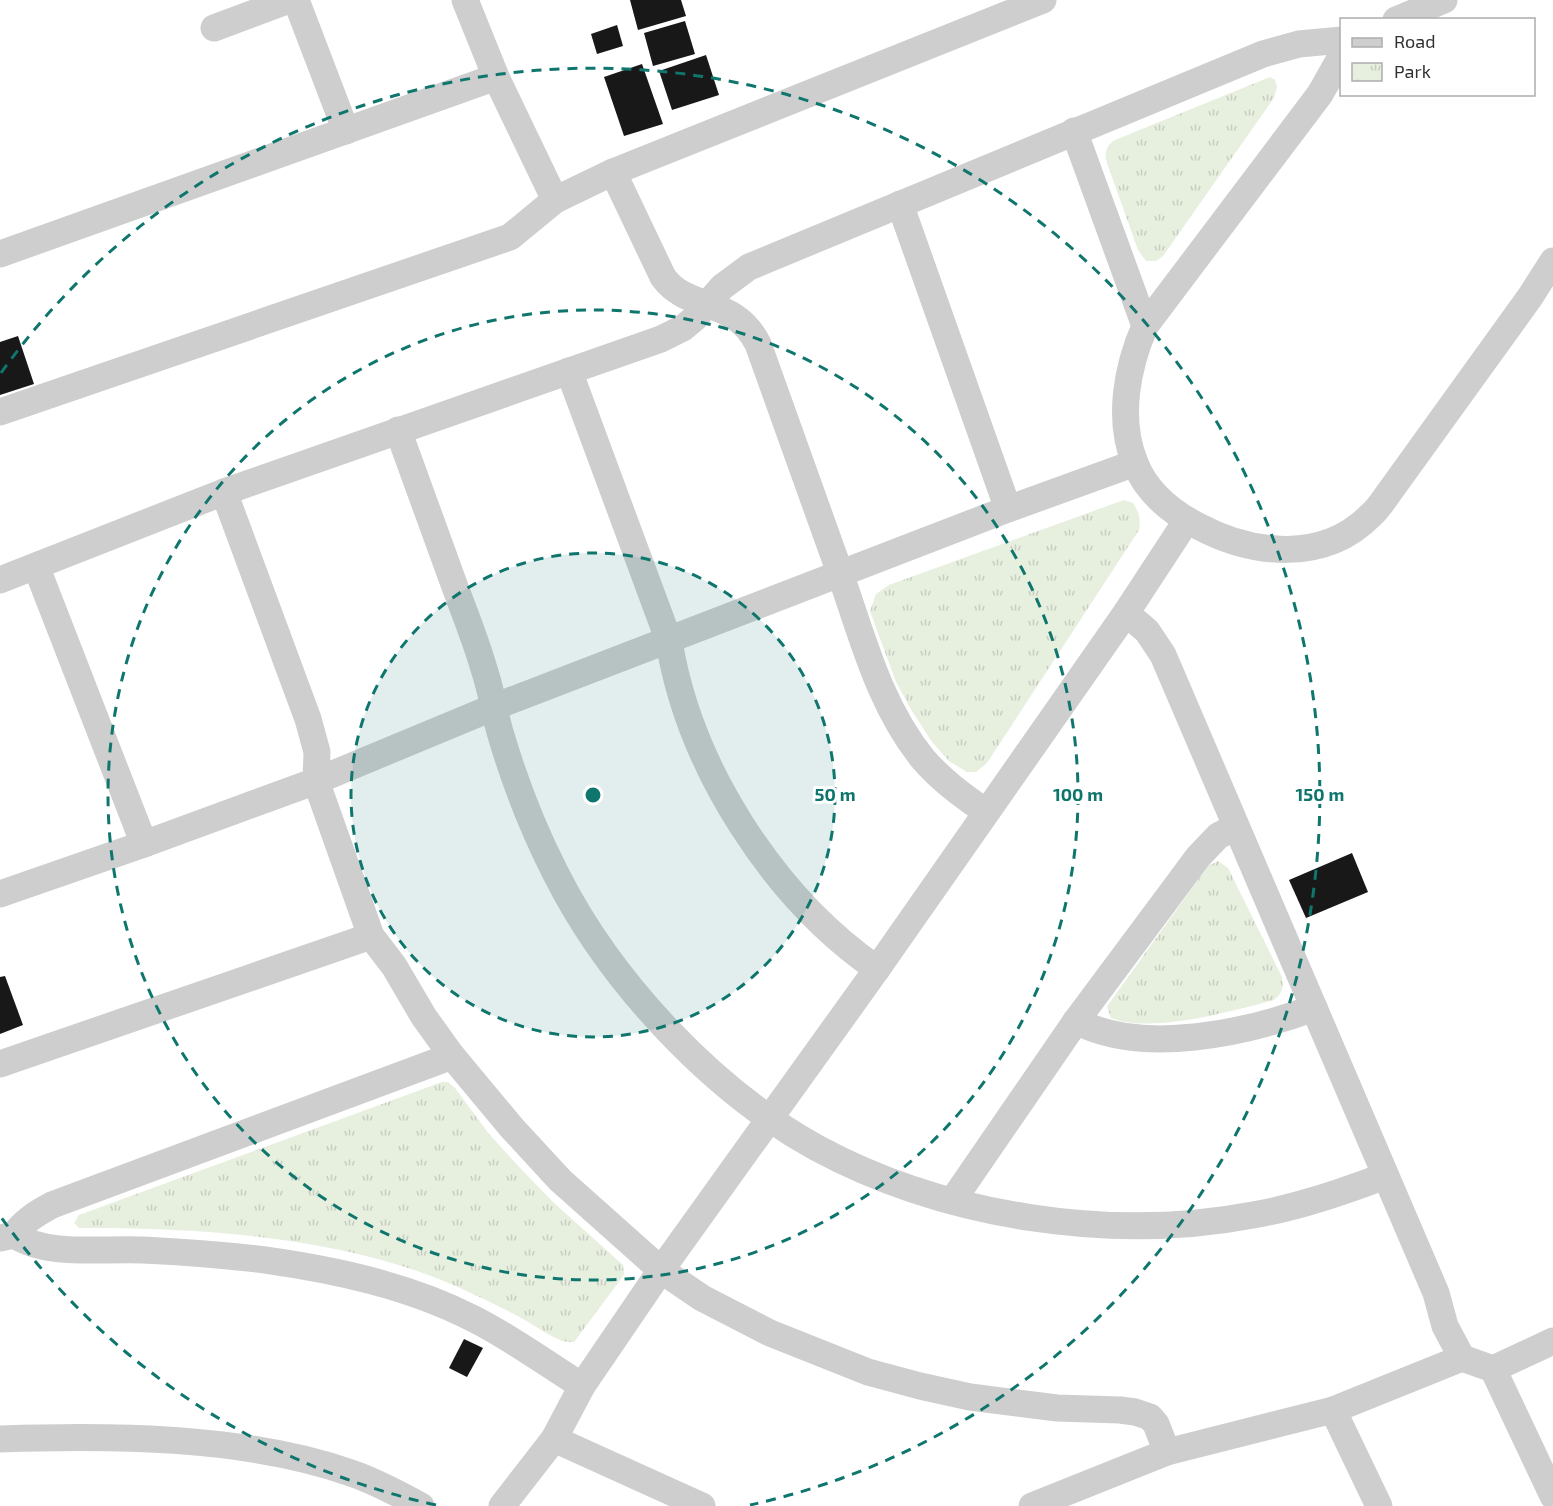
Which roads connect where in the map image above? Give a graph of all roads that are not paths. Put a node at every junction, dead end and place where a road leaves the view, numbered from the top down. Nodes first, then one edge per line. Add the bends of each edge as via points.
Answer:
1 (290, 0) edge
2 (296, 0) edge
3 (465, 0) edge
4 (1043, 0) edge
5 (1444, 0) edge
6 (1401, 18) edge
7 (214, 28) dead end
8 (1340, 40) edge
9 (1340, 57) edge
10 (495, 77) junction
11 (346, 131) junction
12 (1074, 131) junction
13 (613, 172) junction
14 (555, 200) junction
15 (900, 204) junction
16 (0, 254) edge
17 (1553, 261) edge
18 (706, 303) junction
19 (1145, 326) junction
20 (569, 371) junction
21 (0, 412) edge
22 (398, 430) junction
23 (1135, 463) junction
24 (224, 492) junction
25 (1008, 509) junction
26 (1187, 520) junction
27 (36, 566) junction
28 (841, 574) junction
29 (0, 580) edge
30 (1126, 613) junction
31 (669, 641) junction
32 (494, 707) junction
33 (316, 781) junction
34 (986, 812) junction
35 (1235, 827) junction
36 (144, 844) junction
37 (0, 894) edge
38 (370, 936) junction
39 (877, 969) junction
40 (1314, 1008) junction
41 (1076, 1022) junction
42 (452, 1056) junction
43 (0, 1064) edge
44 (771, 1119) junction
45 (1385, 1176) junction
46 (953, 1200) junction
47 (7, 1236) edge
48 (661, 1270) junction
49 (1553, 1341) edge
50 (1462, 1358) junction
51 (1493, 1370) junction
52 (582, 1386) junction
53 (1333, 1410) junction
54 (0, 1439) edge
55 (554, 1439) junction
56 (1167, 1452) junction
57 (1552, 1491) edge
58 (421, 1506) edge
59 (502, 1506) edge
60 (702, 1506) edge
61 (1032, 1506) edge
62 (1379, 1506) edge

1 - 7 street
2 - 11 street
3 - 10 street
4 - 13 street
5 - 6 street
8 - 12 street via 1280,48
9 - 19 street via 1320,94
10 - 11 street
10 - 14 street
11 - 16 street
12 - 15 street
12 - 19 street
13 - 14 street
13 - 18 street via 669,286
14 - 21 street via 510,237
15 - 18 street via 749,267
15 - 25 street
17 - 26 street via 1388,494 1371,516 1353,530 1332,541 1283,551 1251,548 1220,538
18 - 20 street via 695,318 661,339
18 - 28 street via 732,314 751,330
19 - 23 street via 1129,373 1126,404 1127,436
20 - 22 street
20 - 31 street
22 - 24 street
22 - 32 street via 485,669
23 - 25 street
23 - 26 street via 1149,489
24 - 27 street
24 - 33 street via 308,719 317,752
25 - 28 street
26 - 30 street
27 - 29 street
27 - 36 street
28 - 31 street
28 - 34 street via 873,671 901,728 939,776
30 - 34 street
30 - 35 street via 1147,631 1163,656
31 - 32 street
31 - 39 street via 686,710 720,788 743,826 807,907 846,946
32 - 33 street
32 - 44 street via 516,781 555,872 601,950 635,994 695,1057
33 - 36 street
33 - 38 street
34 - 39 street
35 - 40 street
35 - 41 street via 1218,836 1198,857
36 - 37 street
38 - 42 street
38 - 43 street
39 - 44 street
40 - 41 street via 1256,1026 1165,1038 1108,1034
40 - 45 street
41 - 46 street
42 - 47 street via 52,1205
42 - 48 street via 560,1180
44 - 46 street via 817,1148 870,1173
44 - 48 street
45 - 46 street via 1292,1207 1161,1225 1057,1222
45 - 50 street via 1436,1293 1445,1326
47 - 52 street via 68,1249 209,1254 359,1278 475,1320
48 - 52 street
48 - 56 street via 702,1298 770,1333 868,1372 970,1397 1150,1416
49 - 51 street
50 - 51 street
50 - 53 street
51 - 57 street
52 - 55 street
53 - 56 street
53 - 62 street
54 - 58 street via 120,1438 266,1452 353,1473
55 - 59 street
55 - 60 street
56 - 61 street

